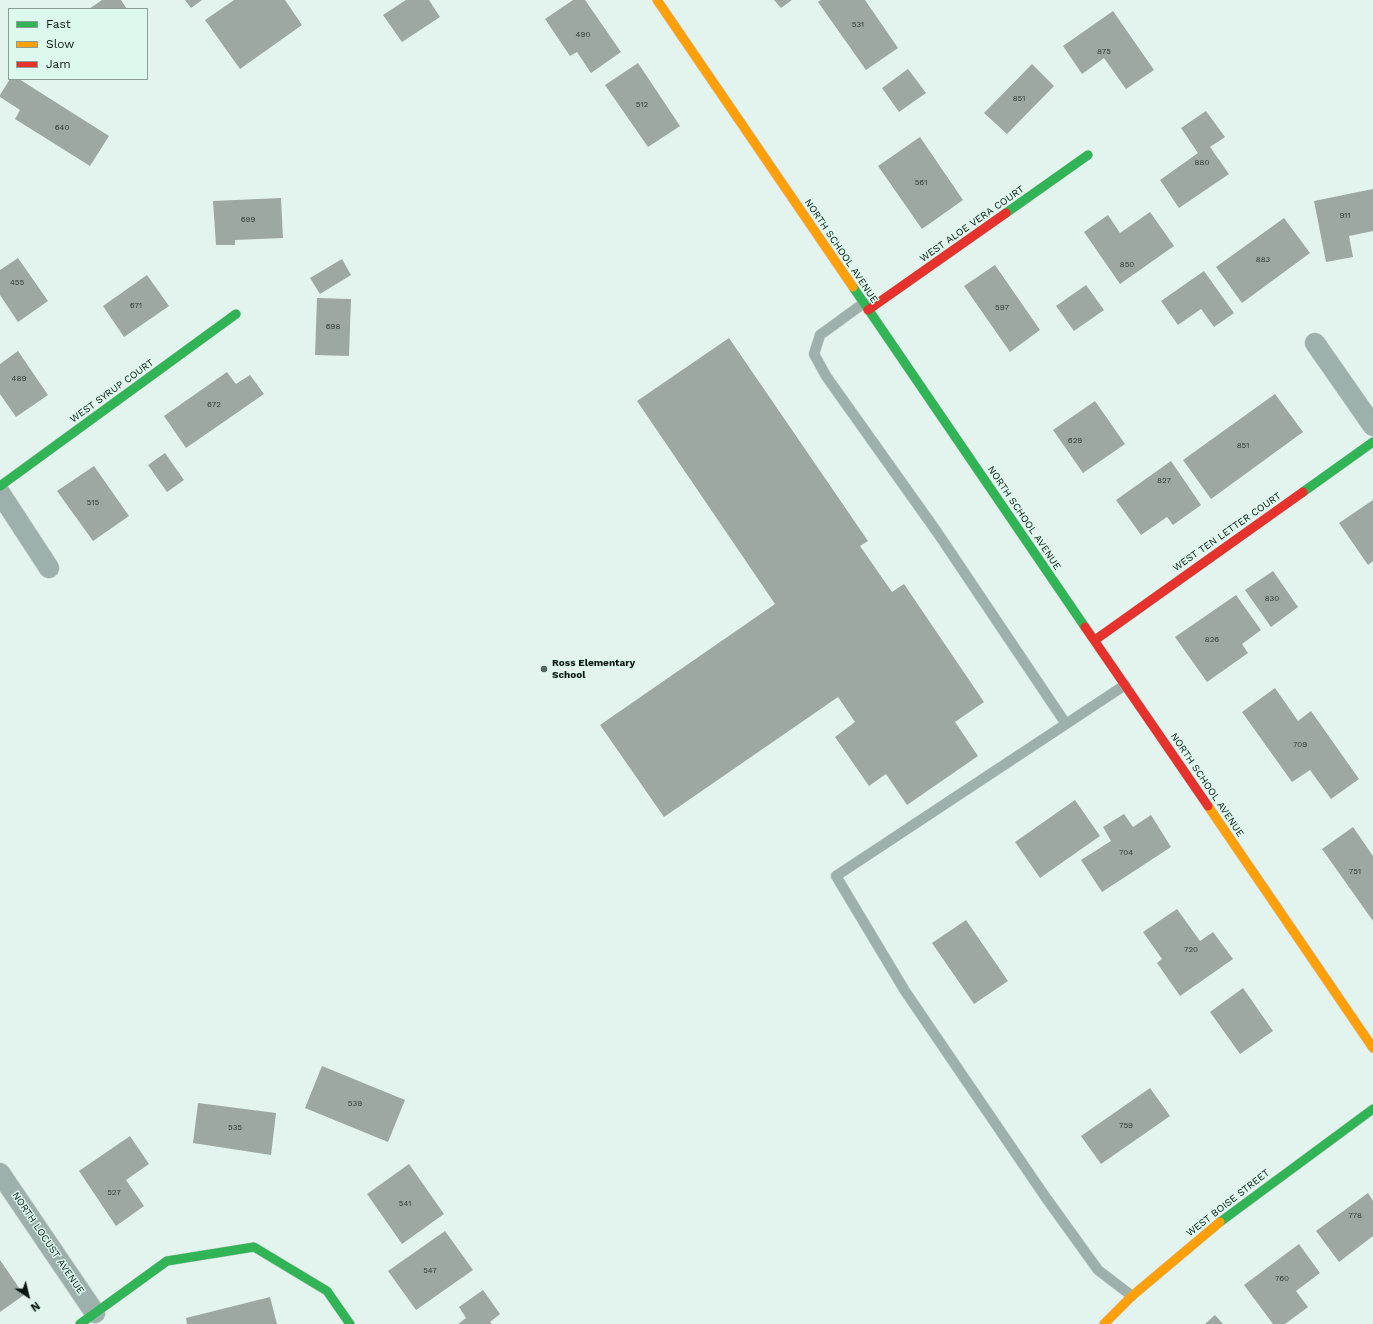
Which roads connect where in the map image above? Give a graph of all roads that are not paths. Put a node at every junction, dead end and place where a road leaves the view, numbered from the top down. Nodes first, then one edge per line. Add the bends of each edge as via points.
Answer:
1 (657, 0) edge
2 (1088, 155) dead end
3 (866, 307) junction
4 (236, 314) dead end
5 (1315, 343) dead end
6 (1373, 426) edge
7 (1373, 442) edge
8 (0, 486) edge
9 (0, 493) edge
10 (49, 568) dead end
11 (1095, 640) junction
12 (1125, 685) junction
13 (1066, 724) junction
14 (1373, 1048) edge
15 (1373, 1109) edge
16 (0, 1173) edge
17 (1132, 1296) junction
18 (96, 1313) junction
19 (80, 1324) edge
20 (350, 1324) edge
21 (1104, 1324) edge

1 - 3 street, NORTH SCHOOL AVENUE
2 - 3 street, WEST ALOE VERA COURT
3 - 11 street, NORTH SCHOOL AVENUE
3 - 13 lane via 820,336 814,354 826,376 937,532
4 - 8 street, WEST SYRUP COURT
5 - 6 street
7 - 11 street, WEST TEN LETTER COURT
9 - 10 street
11 - 12 street, NORTH SCHOOL AVENUE
12 - 13 lane
12 - 14 street, NORTH SCHOOL AVENUE
13 - 17 lane via 836,876 905,991 1044,1195 1098,1270
15 - 17 street, WEST BOISE STREET via 1226,1217
16 - 18 street, NORTH LOCUST AVENUE
17 - 21 street, WEST BOISE STREET
18 - 19 street
18 - 20 street via 167,1261 254,1247 327,1291

